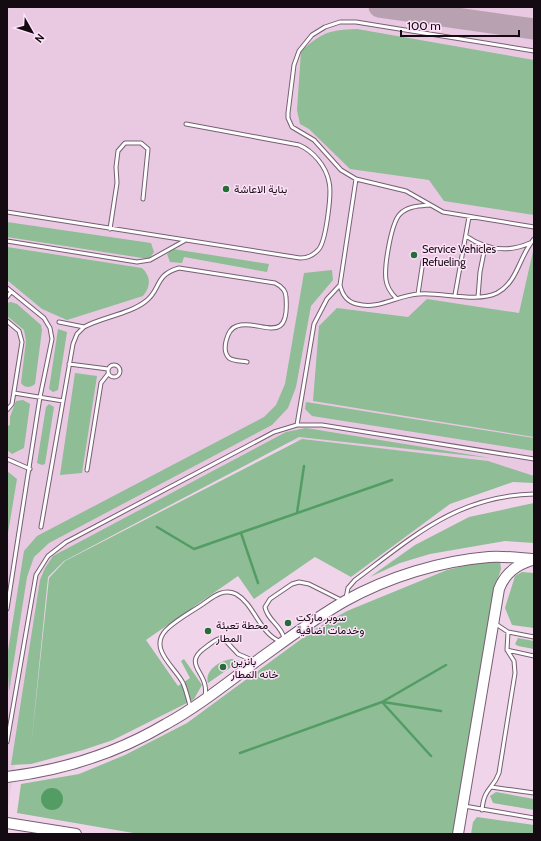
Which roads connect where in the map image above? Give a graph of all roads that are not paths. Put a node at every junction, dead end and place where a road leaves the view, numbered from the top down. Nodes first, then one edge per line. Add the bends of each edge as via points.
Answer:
1 (534, 51) edge
2 (186, 124) dead end
3 (356, 179) junction
4 (143, 199) dead end
5 (430, 205) junction
6 (7, 212) edge
7 (469, 217) junction
8 (534, 227) edge
9 (110, 229) junction
10 (466, 236) junction
11 (534, 239) edge
12 (7, 241) edge
13 (184, 242) junction
14 (530, 243) junction
15 (486, 246) junction
16 (423, 262) dead end
17 (340, 285) junction
18 (7, 288) edge
19 (11, 292) junction
20 (418, 294) junction
21 (455, 295) junction
22 (7, 297) edge
23 (478, 297) junction
24 (396, 298) junction
25 (7, 321) edge
26 (59, 322) dead end
27 (84, 327) junction
28 (247, 362) dead end
29 (69, 364) junction
30 (108, 369) junction
31 (108, 374) junction
32 (14, 393) junction
33 (40, 397) junction
34 (63, 400) junction
35 (7, 410) edge
36 (297, 425) junction
37 (7, 459) edge
38 (534, 459) edge
39 (30, 469) junction
40 (88, 470) dead end
41 (534, 494) edge
42 (41, 527) dead end
43 (534, 559) edge
44 (345, 601) junction
45 (7, 609) edge
46 (493, 619) junction
47 (508, 632) junction
48 (534, 637) edge
49 (284, 642) junction
50 (507, 650) junction
51 (534, 656) edge
52 (258, 660) junction
53 (203, 700) junction
54 (190, 709) junction
55 (7, 742) edge
56 (7, 777) edge
57 (490, 787) junction
58 (534, 794) edge
59 (462, 806) junction
60 (482, 810) junction
61 (534, 818) edge
62 (11, 824) edge
63 (76, 834) edge
64 (458, 834) edge

1 - 3 lane via 356,22 332,24 318,30 307,40 296,58 288,118 292,127 314,140 341,170
2 - 13 lane via 304,147 317,157 326,172 330,190 322,245 310,256 300,258
3 - 5 lane via 406,191
3 - 17 lane
4 - 9 lane via 148,149 141,143 125,143 118,151 117,183
5 - 7 lane via 443,212
5 - 24 lane via 408,208 400,214 394,224 385,276 388,288
6 - 9 lane
7 - 8 lane
7 - 10 lane
9 - 13 lane
10 - 15 lane
10 - 21 lane
11 - 14 lane
12 - 13 lane via 137,262 150,260
14 - 15 lane via 508,249
14 - 23 lane via 514,277 506,287 496,293
15 - 23 lane
16 - 20 lane
17 - 24 lane via 343,295 356,304 375,306
17 - 36 lane via 324,303 314,324
18 - 19 lane
19 - 22 lane
19 - 33 lane via 44,318 50,328 51,345
20 - 21 lane
20 - 24 lane
21 - 23 lane
25 - 32 lane via 17,328 22,338
26 - 27 lane
27 - 28 lane via 143,304 151,296 161,278 179,268 275,283 282,287 286,297 282,323 273,329 238,325 228,334 227,356
27 - 29 lane via 74,339
29 - 30 lane
29 - 34 lane
30 - 31 lane
30 - 31 lane via 114,365 120,370 117,377 113,378
31 - 40 lane via 101,383
32 - 33 lane
32 - 35 lane via 12,404
33 - 34 lane
33 - 39 lane
34 - 42 lane
36 - 38 lane via 322,425
36 - 55 lane via 274,432 66,542 48,556 39,568 34,583
37 - 39 lane
39 - 45 lane
41 - 44 lane via 484,500 456,510 435,522 352,582 346,592
43 - 44 main road via 488,557 445,565 388,582
43 - 46 main road via 507,574 499,589
44 - 49 main road
44 - 49 lane via 306,583 292,584 270,599 265,607 269,617 282,631
46 - 47 lane
46 - 59 main road
47 - 48 lane
47 - 50 lane
49 - 52 main road
49 - 54 lane via 269,635 238,596 227,592 216,594 169,628 161,638 161,651 183,683
50 - 51 lane
50 - 57 lane via 514,661 515,673 499,773
52 - 53 main road
52 - 53 lane via 242,657 223,638 217,639 199,652 194,662 205,683 206,692
53 - 54 main road
54 - 56 main road via 147,735 106,753 63,767
57 - 58 lane
57 - 60 lane via 485,794
59 - 60 lane
59 - 64 main road
60 - 61 lane
62 - 63 main road

